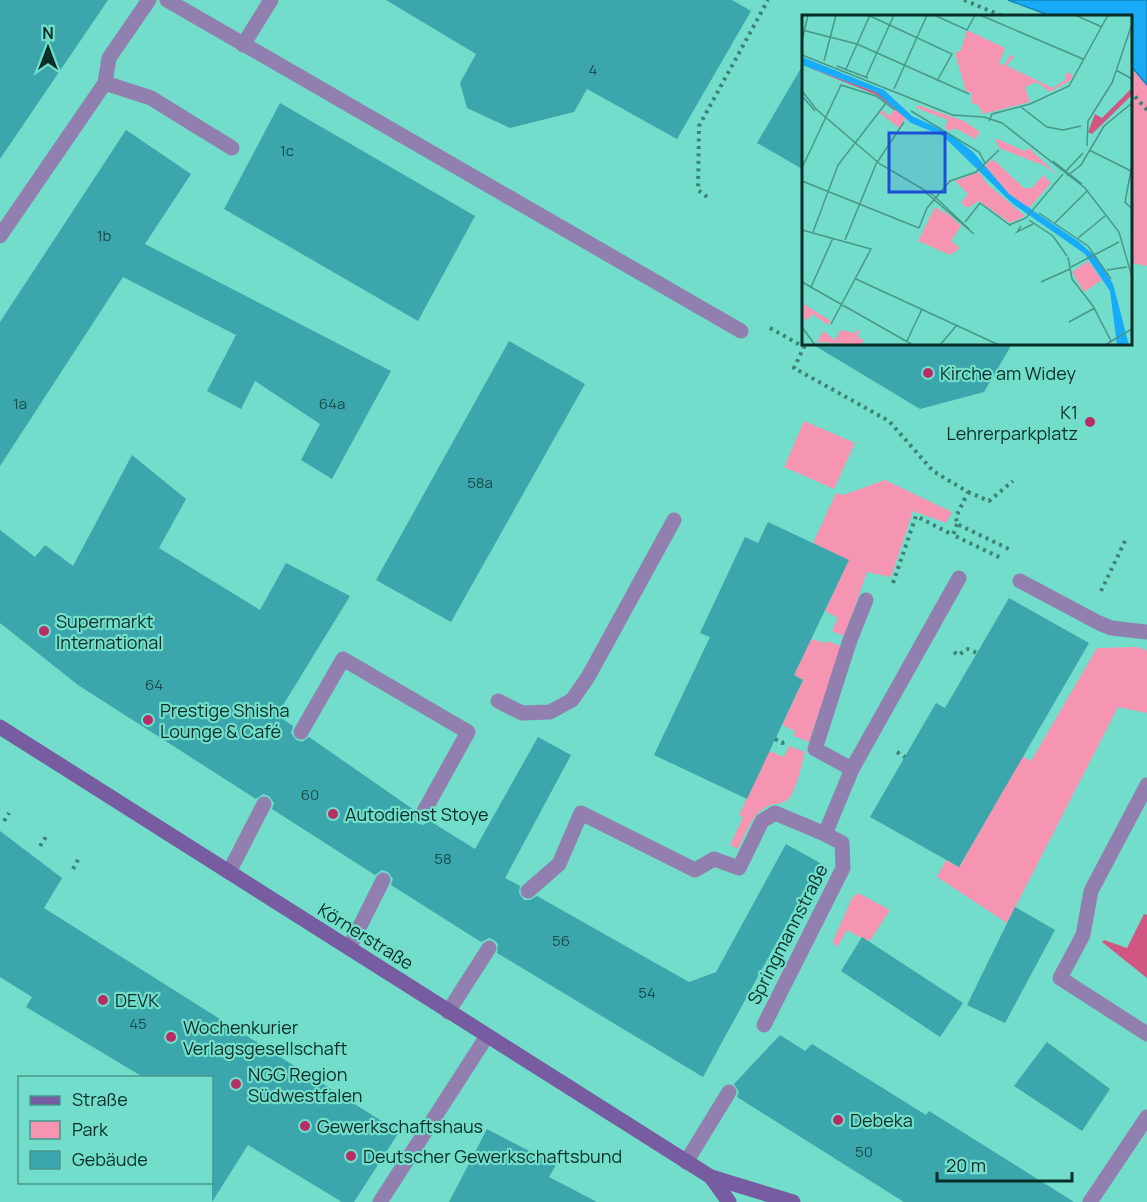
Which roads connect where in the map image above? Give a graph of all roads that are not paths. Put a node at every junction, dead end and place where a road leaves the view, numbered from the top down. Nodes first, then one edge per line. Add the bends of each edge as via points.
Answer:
1 (149, 0) edge
2 (167, 0) edge
3 (271, 0) edge
4 (243, 45) junction
5 (105, 83) junction
6 (232, 148) dead end
7 (0, 236) edge
8 (741, 331) road end
9 (674, 520) dead end
10 (959, 578) dead end
11 (1020, 582) dead end
12 (866, 600) dead end
13 (1147, 632) edge
14 (498, 701) dead end
15 (0, 727) edge
16 (301, 732) dead end
17 (852, 769) junction
18 (1147, 785) edge
19 (264, 804) dead end
20 (422, 815) dead end
21 (825, 834) junction
22 (229, 872) junction
23 (383, 880) dead end
24 (528, 891) dead end
25 (349, 948) junction
26 (489, 948) dead end
27 (448, 1012) junction
28 (764, 1025) dead end
29 (1147, 1034) edge
30 (487, 1036) junction
31 (729, 1092) dead end
32 (1147, 1117) edge
33 (686, 1162) junction
34 (711, 1177) junction
35 (380, 1202) edge
36 (729, 1202) edge
37 (794, 1202) edge
38 (1090, 1202) edge

1 - 5 street via 109,58
2 - 4 street
3 - 4 street
4 - 8 street
5 - 6 street via 151,98
5 - 7 street
9 - 14 street via 572,700 550,712 522,713
10 - 17 street
11 - 13 street via 1099,623
12 - 17 street via 815,749
15 - 22 street, Körnerstraße
16 - 20 street via 343,659 468,732
17 - 21 street
18 - 29 street via 1090,891 1083,935 1060,978
19 - 22 street
21 - 24 street via 776,813 762,821 739,867 714,859 695,870 581,813 559,864
21 - 28 street, Springmannstraße via 842,843 843,868
22 - 25 street, Körnerstraße
23 - 25 street
25 - 27 street, Körnerstraße
26 - 27 street
27 - 30 street, Körnerstraße
30 - 33 street, Körnerstraße
30 - 35 street
31 - 33 street
32 - 38 street
33 - 34 street, Körnerstraße
34 - 36 street, Körnerstraße
34 - 37 street, Körnerstraße

